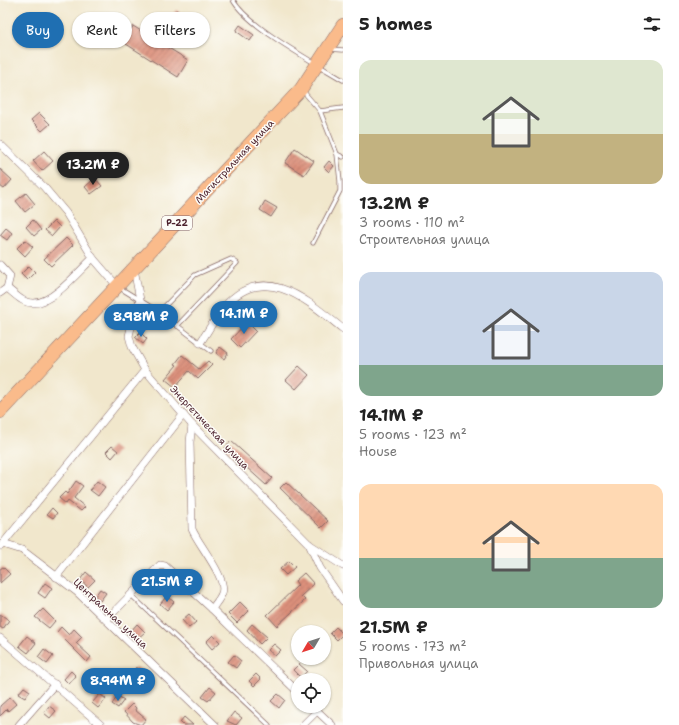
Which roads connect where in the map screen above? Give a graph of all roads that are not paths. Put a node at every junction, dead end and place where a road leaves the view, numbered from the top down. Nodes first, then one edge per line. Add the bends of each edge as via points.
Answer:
1 (233, 0) edge
2 (343, 26) edge
3 (327, 48) junction
4 (343, 50) edge
5 (317, 65) junction
6 (343, 80) edge
7 (301, 90) junction
8 (343, 108) edge
9 (320, 111) junction
10 (0, 144) edge
11 (337, 154) junction
12 (343, 157) edge
13 (313, 242) dead end
14 (94, 258) junction
15 (0, 265) edge
16 (134, 269) junction
17 (118, 287) junction
18 (7, 288) junction
19 (0, 293) edge
20 (140, 300) junction
21 (159, 312) junction
22 (177, 326) junction
23 (343, 329) edge
24 (200, 343) junction
25 (211, 351) dead end
26 (145, 370) junction
27 (0, 412) edge
28 (183, 415) junction
29 (192, 425) junction
30 (309, 544) junction
31 (2, 545) edge
32 (343, 566) edge
33 (56, 577) junction
34 (130, 594) junction
35 (343, 601) edge
36 (212, 609) junction
37 (106, 620) junction
38 (0, 638) edge
39 (55, 684) junction
40 (291, 685) edge
41 (311, 713) edge
42 (319, 713) edge
43 (19, 725) edge
44 (101, 725) edge
45 (215, 725) edge
46 (269, 725) edge
47 (303, 725) edge
48 (332, 725) edge

1 - 5 lane via 239,10 260,27
2 - 3 highway, Магистральная улица / Р-22
3 - 4 lane
3 - 5 highway, Магистральная улица / Р-22
5 - 6 lane
5 - 7 highway, Магистральная улица / Р-22
7 - 9 lane
7 - 16 highway, Магистральная улица / Р-22
8 - 9 lane
9 - 11 lane
10 - 14 street via 44,187 66,213
11 - 12 lane
11 - 13 lane via 340,191
14 - 17 street
14 - 18 street via 53,296 44,301 33,304 21,300
15 - 18 street via 10,276
16 - 17 highway, Магистральная улица / Р-22
16 - 20 street
17 - 20 lane
17 - 27 highway, Магистральная улица / Р-22
18 - 19 street
20 - 21 lane
20 - 26 street, Энергетическая улица via 129,336
21 - 22 lane
21 - 22 lane via 194,275 231,259 237,263
22 - 24 lane
23 - 24 street via 289,290 278,285 262,286 248,289 235,296 224,307
24 - 25 lane
26 - 28 street, Энергетическая улица
26 - 31 street
28 - 29 street, Энергетическая улица
28 - 33 street
29 - 30 street, Энергетическая улица
29 - 36 street via 192,529 196,540 216,568 223,585 222,592
30 - 32 street, Энергетическая улица
30 - 35 street via 320,568
31 - 33 street, Центральная улица via 22,550
33 - 37 street, Центральная улица via 77,592
34 - 36 street via 158,566 163,565
34 - 37 street
34 - 46 lane
36 - 40 street
37 - 45 street, Центральная улица
38 - 39 street
39 - 43 street
39 - 44 street
41 - 47 street
42 - 48 street

